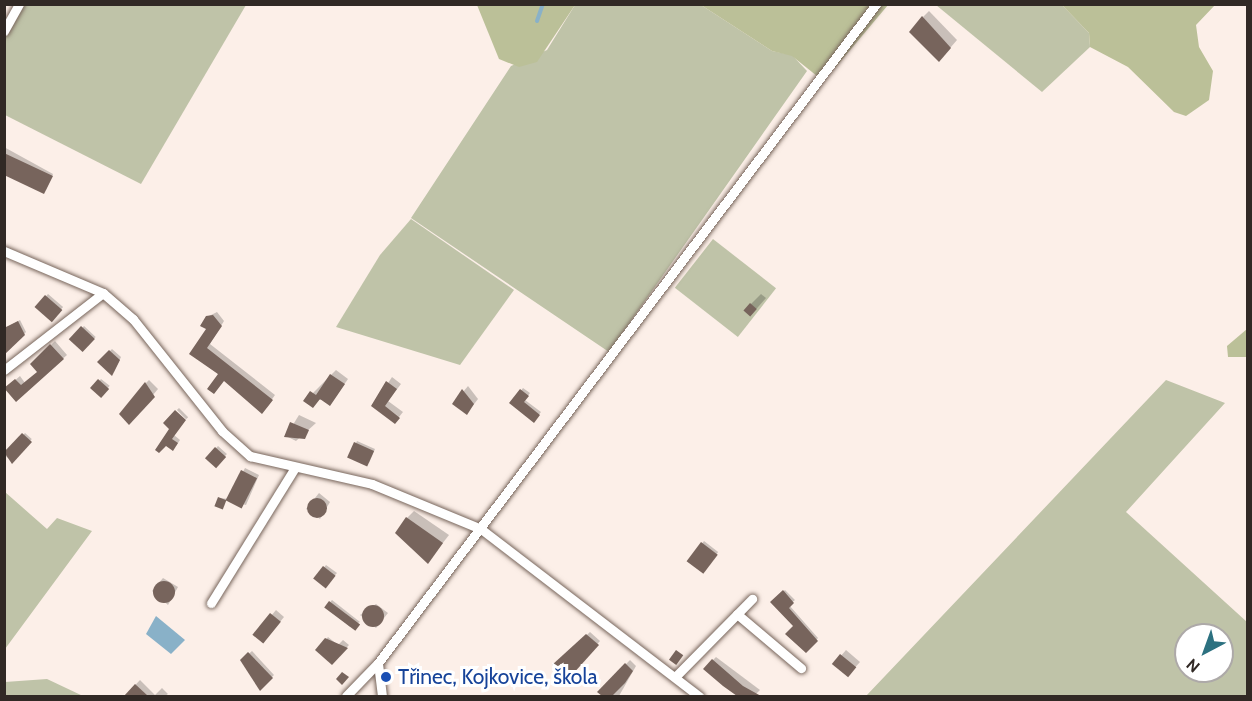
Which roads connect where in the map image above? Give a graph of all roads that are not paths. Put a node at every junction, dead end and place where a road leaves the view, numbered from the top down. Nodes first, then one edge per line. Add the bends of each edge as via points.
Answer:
1 (19, 4) edge
2 (876, 4) edge
3 (4, 31) edge
4 (4, 251) edge
5 (103, 293) junction
6 (4, 370) edge
7 (294, 469) junction
8 (481, 530) junction
9 (752, 599) dead end
10 (211, 603) dead end
11 (737, 614) junction
12 (378, 663) junction
13 (801, 668) dead end
14 (675, 677) junction
15 (346, 696) edge
16 (382, 696) edge
17 (699, 696) edge

1 - 3 street
2 - 8 street
4 - 5 street
5 - 6 street
5 - 7 street via 171,362 222,431 250,456
7 - 8 street via 372,484
7 - 10 street
8 - 12 street
8 - 14 street
9 - 11 street
11 - 13 street
11 - 14 street
12 - 15 street
12 - 16 street
14 - 17 street

